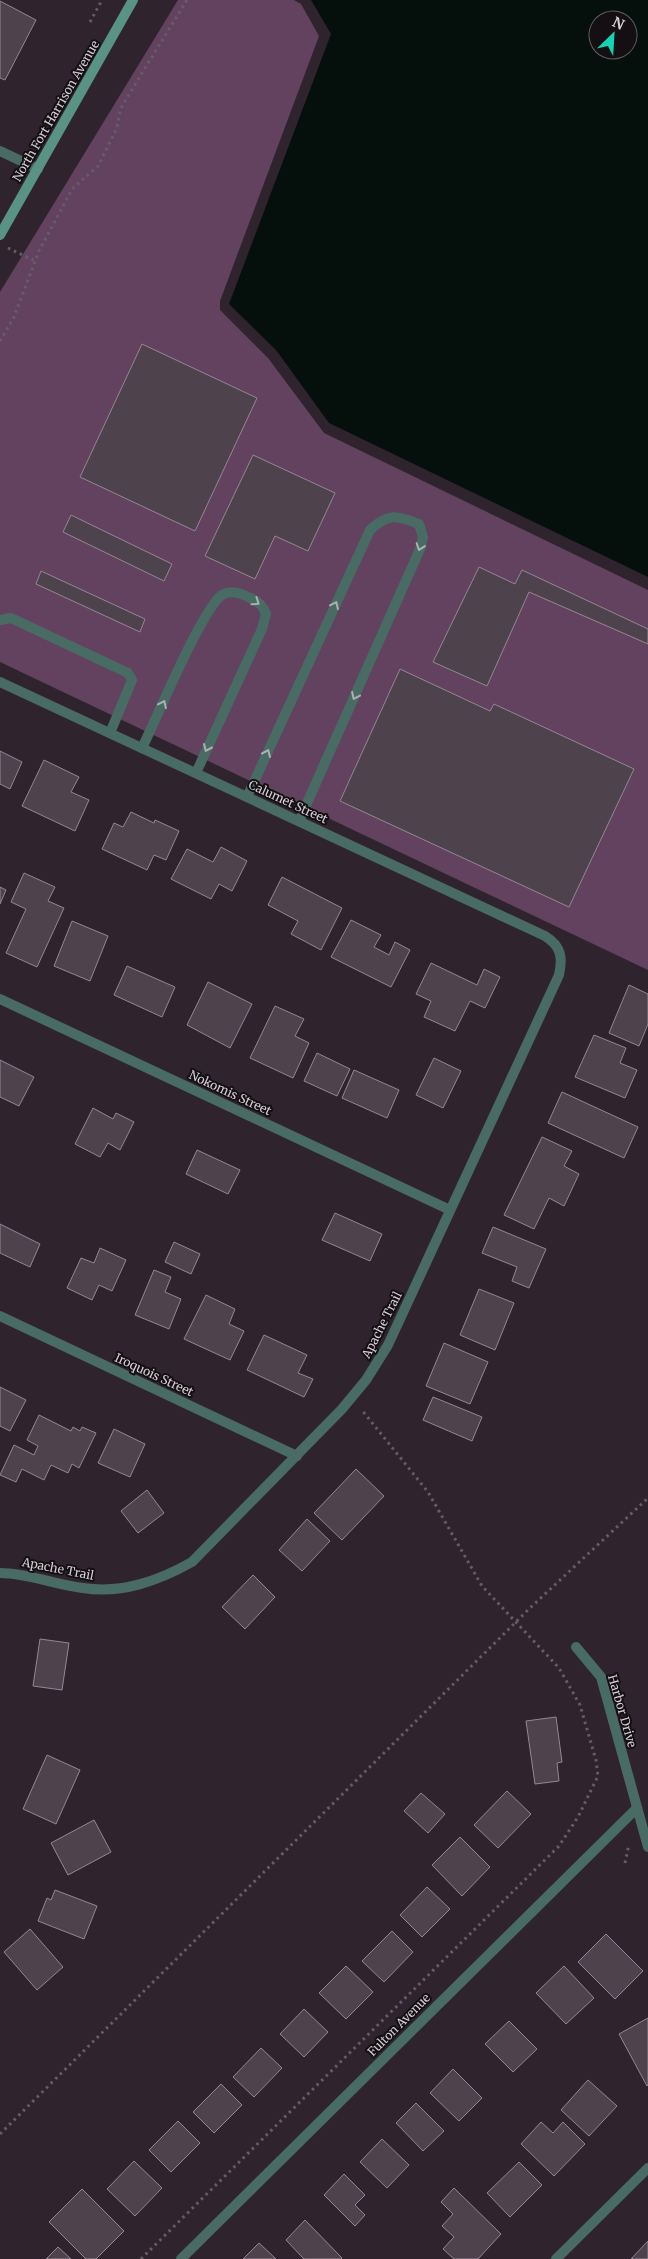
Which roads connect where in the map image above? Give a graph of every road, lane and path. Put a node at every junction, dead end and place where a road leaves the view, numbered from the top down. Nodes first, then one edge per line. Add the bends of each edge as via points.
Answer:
1 (102, 0) edge
2 (133, 0) edge
3 (187, 0) edge
4 (90, 22) dead end
5 (0, 151) edge
6 (38, 169) junction
7 (0, 235) edge
8 (0, 244) edge
9 (35, 261) junction
10 (0, 340) edge
11 (0, 620) edge
12 (0, 682) edge
13 (110, 733) junction
14 (142, 748) junction
15 (196, 773) junction
16 (247, 797) junction
17 (299, 821) junction
18 (560, 951) joint
19 (0, 999) edge
20 (450, 1210) junction
21 (0, 1316) edge
22 (354, 1395) junction
23 (297, 1456) junction
24 (648, 1498) edge
25 (0, 1573) edge
26 (516, 1622) junction
27 (576, 1647) dead end
28 (636, 1809) junction
29 (648, 1846) edge
30 (0, 2134) edge
31 (648, 2168) edge
32 (141, 2259) edge
33 (181, 2259) edge
34 (556, 2259) edge

1 - 4 path
2 - 6 main road, North Fort Harrison Avenue
3 - 9 path via 120,111 117,128 98,166 72,189
5 - 6 street
6 - 7 main road, North Fort Harrison Avenue
8 - 9 path
9 - 10 path via 14,317
11 - 13 street via 10,618 128,673 132,680 129,692
12 - 13 street, Calumet Street
13 - 14 street, Calumet Street
14 - 15 street, Calumet Street
14 -> 15 street via 215,601 224,594 237,592 253,599 263,606 266,614 262,629
15 - 16 street, Calumet Street
16 - 17 street, Calumet Street
16 -> 17 street via 370,530 381,520 400,516 419,524 423,537 420,549
17 - 18 street, Calumet Street via 545,936
18 - 20 street, Apache Trail via 559,975
19 - 20 street, Nokomis Street
20 - 22 street, Apache Trail via 388,1345
21 - 23 street, Iroquois Street
22 - 23 street, Apache Trail
22 - 26 path via 365,1416 428,1492 482,1586
23 - 25 street, Apache Trail via 192,1562 144,1584 117,1589 83,1588 17,1573
24 - 26 path
26 - 30 path
26 - 32 path via 559,1668 580,1705 598,1776 578,1817 556,1849
27 - 28 street, Harbor Drive via 601,1677
28 - 29 street, Harbor Drive
28 - 33 street, Fulton Avenue
31 - 34 street

